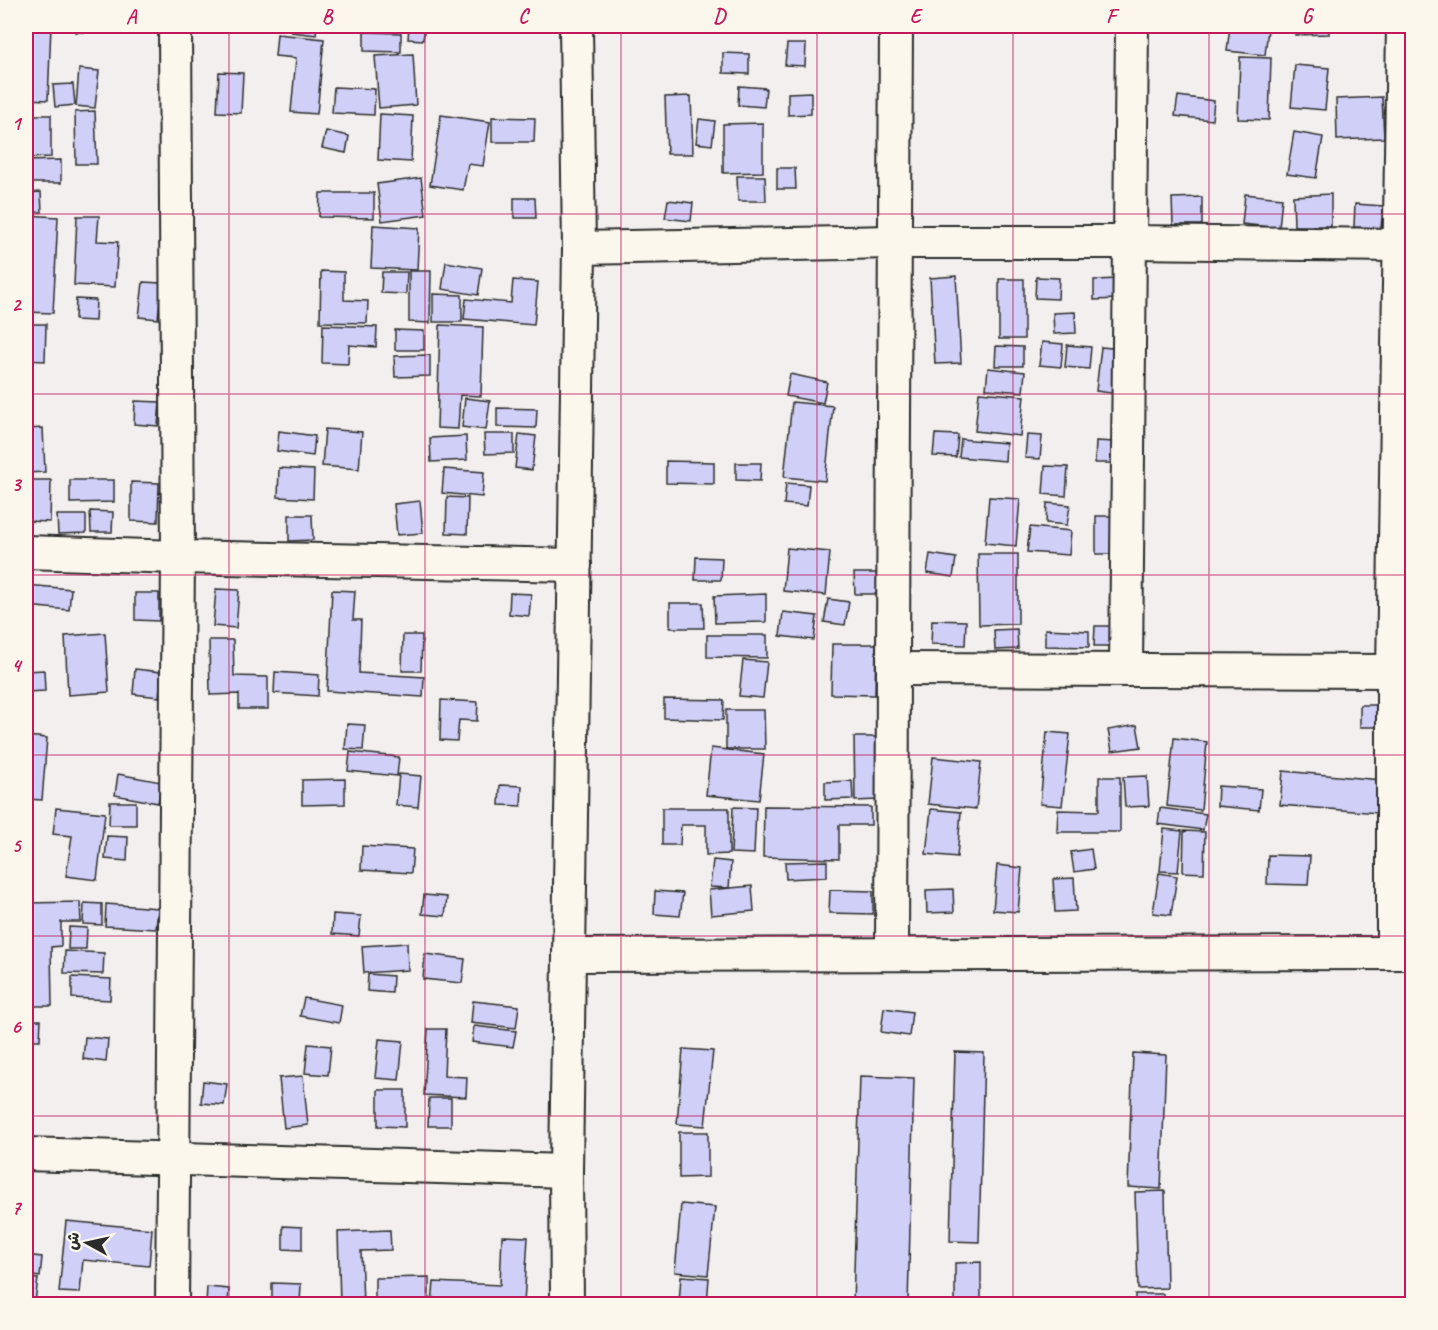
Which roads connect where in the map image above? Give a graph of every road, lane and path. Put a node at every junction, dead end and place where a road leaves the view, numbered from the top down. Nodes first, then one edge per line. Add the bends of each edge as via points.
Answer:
1 (175, 26) edge
2 (576, 26) edge
3 (896, 26) edge
4 (1132, 26) edge
5 (1403, 26) edge
6 (893, 242) junction
7 (1129, 242) junction
8 (1400, 246) junction
9 (579, 248) junction
10 (1404, 528) edge
11 (26, 552) edge
12 (178, 557) junction
13 (575, 565) junction
14 (895, 669) junction
15 (1126, 669) junction
16 (1393, 671) junction
17 (1403, 952) edge
18 (892, 954) junction
19 (568, 955) junction
20 (26, 1154) edge
21 (174, 1159) junction
22 (566, 1171) junction
23 (172, 1305) edge
24 (567, 1305) edge

1 - 12 street
2 - 9 street
3 - 6 street
4 - 7 street
5 - 8 street
6 - 7 street
6 - 9 street
6 - 14 street
7 - 8 street
7 - 15 street
8 - 10 street
9 - 13 street
10 - 16 street
11 - 12 street
12 - 13 street
12 - 21 street
13 - 19 street
14 - 15 street
14 - 18 street
15 - 16 street
16 - 17 street
17 - 18 street
18 - 19 street
19 - 22 street
20 - 21 street
21 - 22 street
21 - 23 street
22 - 24 street

